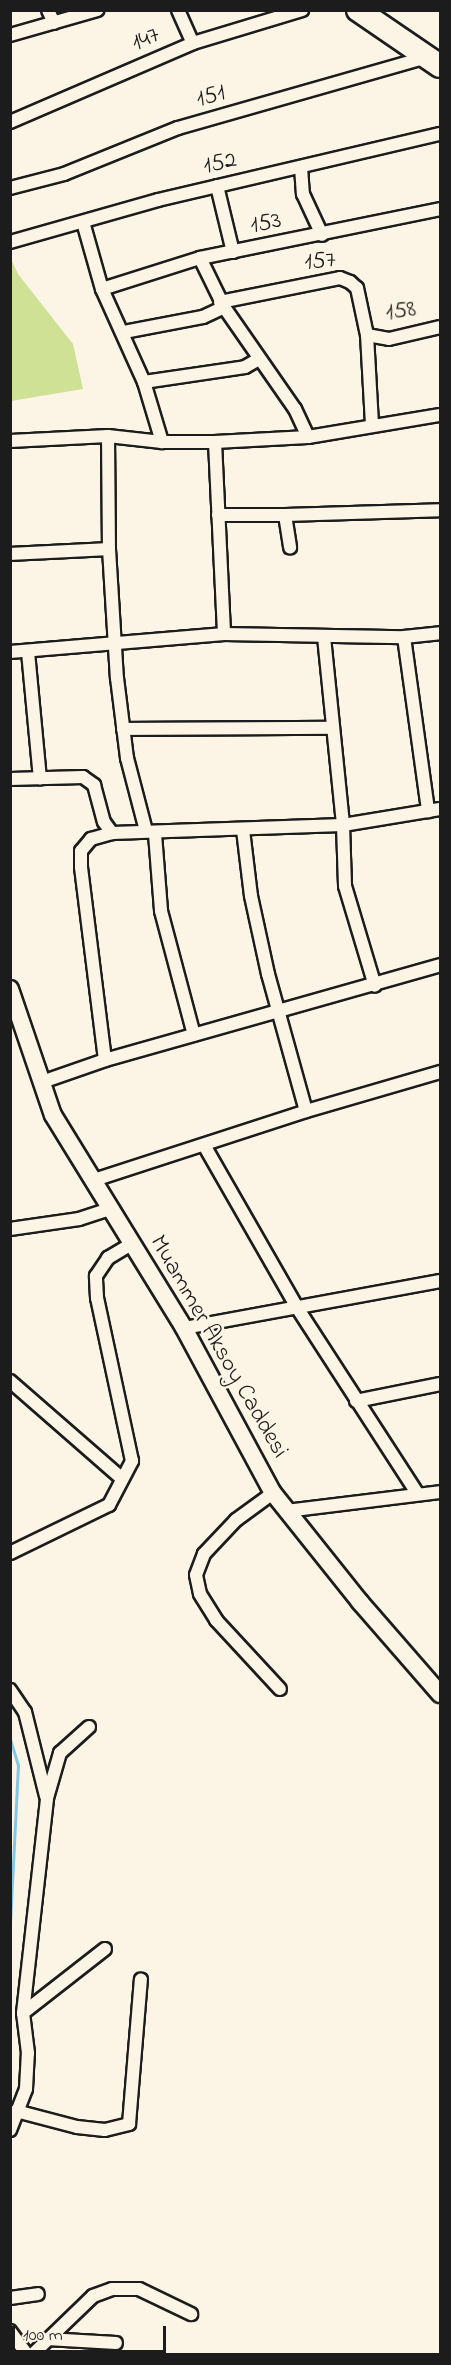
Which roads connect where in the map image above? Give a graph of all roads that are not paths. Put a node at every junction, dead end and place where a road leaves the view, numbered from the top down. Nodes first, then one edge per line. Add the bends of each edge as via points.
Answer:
1 (48, 10) edge
2 (97, 10) edge
3 (178, 10) edge
4 (302, 10) edge
5 (358, 10) edge
6 (376, 10) edge
7 (54, 23) junction
8 (10, 35) edge
9 (194, 43) junction
10 (436, 59) edge
11 (10, 122) edge
12 (441, 134) edge
13 (301, 167) junction
14 (217, 186) junction
15 (10, 188) edge
16 (441, 208) edge
17 (83, 222) junction
18 (322, 235) junction
19 (10, 242) edge
20 (233, 252) junction
21 (200, 258) junction
22 (102, 289) junction
23 (222, 304) junction
24 (441, 327) edge
25 (124, 332) junction
26 (367, 335) junction
27 (259, 359) junction
28 (144, 382) junction
29 (441, 415) edge
30 (372, 424) junction
31 (108, 436) junction
32 (308, 437) junction
33 (10, 441) edge
34 (162, 442) junction
35 (215, 442) junction
36 (441, 510) edge
37 (218, 515) junction
38 (285, 516) junction
39 (290, 548) dead end
40 (109, 549) junction
41 (10, 554) edge
42 (441, 633) edge
43 (224, 634) junction
44 (324, 637) junction
45 (404, 637) junction
46 (115, 640) junction
47 (10, 652) edge
48 (28, 652) junction
49 (333, 728) junction
50 (123, 729) junction
51 (40, 778) junction
52 (10, 779) edge
53 (434, 810) edge
54 (343, 825) junction
55 (243, 830) junction
56 (112, 833) junction
57 (151, 833) junction
58 (441, 965) edge
59 (375, 986) junction
60 (10, 989) edge
61 (278, 1013) junction
62 (194, 1035) junction
63 (105, 1060) junction
64 (441, 1072) edge
65 (42, 1082) junction
66 (306, 1111) junction
67 (204, 1145) junction
68 (94, 1180) junction
69 (110, 1209) junction
70 (10, 1229) edge
71 (130, 1244) junction
72 (441, 1281) edge
73 (298, 1309) junction
74 (184, 1328) junction
75 (10, 1381) edge
76 (441, 1384) edge
77 (356, 1401) junction
78 (121, 1478) junction
79 (441, 1492) edge
80 (273, 1493) junction
81 (417, 1493) junction
82 (286, 1511) junction
83 (10, 1553) edge
84 (280, 1689) dead end
85 (10, 1690) edge
86 (441, 1694) edge
87 (89, 1727) dead end
88 (47, 1798) junction
89 (105, 1949) dead end
90 (141, 1979) dead end
91 (23, 2013) junction
92 (16, 2111) junction
93 (10, 2130) edge
94 (38, 2294) dead end
95 (10, 2298) edge
96 (191, 2314) dead end
97 (10, 2331) edge
98 (47, 2339) junction
99 (116, 2343) dead end
100 (27, 2355) edge
101 (33, 2355) edge

1 - 7 street
2 - 7 street
3 - 9 street
4 - 9 street, 147
5 - 10 highway
6 - 10 highway
7 - 8 street
9 - 11 street, 147
10 - 15 street, 151 via 178,128 64,174
12 - 13 street, 152
13 - 14 street, 152
13 - 18 street via 303,194
14 - 17 street, 152
14 - 20 street
16 - 18 street, 153
17 - 19 street, 152
17 - 22 street
18 - 20 street, 153
20 - 21 street, 153
21 - 22 street, 153
21 - 23 street
22 - 25 street
23 - 25 street, 157 via 203,317
23 - 26 street, 157 via 339,278 357,288
23 - 27 street
24 - 26 street, 158 via 388,339
25 - 28 street
26 - 30 street, 157
27 - 28 street via 246,366
27 - 32 street via 295,409
28 - 34 street
29 - 30 street
30 - 32 street
31 - 33 street
31 - 34 street
31 - 40 street
32 - 35 street
34 - 35 street
35 - 37 street
36 - 38 street
37 - 38 street
37 - 43 street
38 - 39 street
40 - 41 street
40 - 46 street
42 - 45 street
43 - 44 street
43 - 46 street
44 - 45 street
44 - 49 street
45 - 53 street
46 - 48 street
46 - 50 street
47 - 48 street
48 - 51 street
49 - 50 street
49 - 54 street
50 - 57 street via 134,794
51 - 52 street
51 - 56 street via 83,777 94,785 104,822
53 - 54 street
54 - 55 street
54 - 59 street via 345,885
55 - 57 street
55 - 61 street via 251,896
56 - 57 street
56 - 63 street via 91,839 81,851
57 - 62 street via 162,911
58 - 59 street
59 - 61 street
60 - 65 street, Muammer Aksoy Caddesi
61 - 62 street
61 - 66 street
62 - 63 street
63 - 65 street
64 - 66 street
65 - 68 street, Muammer Aksoy Caddesi via 53,1115
66 - 67 street
67 - 68 street
67 - 73 street
68 - 69 street, Muammer Aksoy Caddesi
69 - 70 street via 80,1219
69 - 71 street, Muammer Aksoy Caddesi
71 - 74 street, Muammer Aksoy Caddesi
71 - 78 street via 108,1258 96,1276 97,1298 132,1461
72 - 73 street
73 - 74 street
73 - 77 street
74 - 80 street, Muammer Aksoy Caddesi
75 - 78 street
76 - 77 street
77 - 81 street
78 - 83 street via 109,1505
79 - 81 street
80 - 82 street, Muammer Aksoy Caddesi
80 - 84 street via 236,1520 204,1554 196,1575 200,1594 216,1620
81 - 82 street
82 - 86 street, Muammer Aksoy Caddesi
85 - 88 street via 25,1712
87 - 88 street via 60,1753
88 - 91 street
89 - 91 street
90 - 92 street via 129,2124 105,2130 77,2127
91 - 92 street via 28,2053 26,2089
92 - 93 street
94 - 95 street
96 - 98 street via 149,2292 112,2289 93,2296
97 - 100 street
98 - 99 street
98 - 101 street

